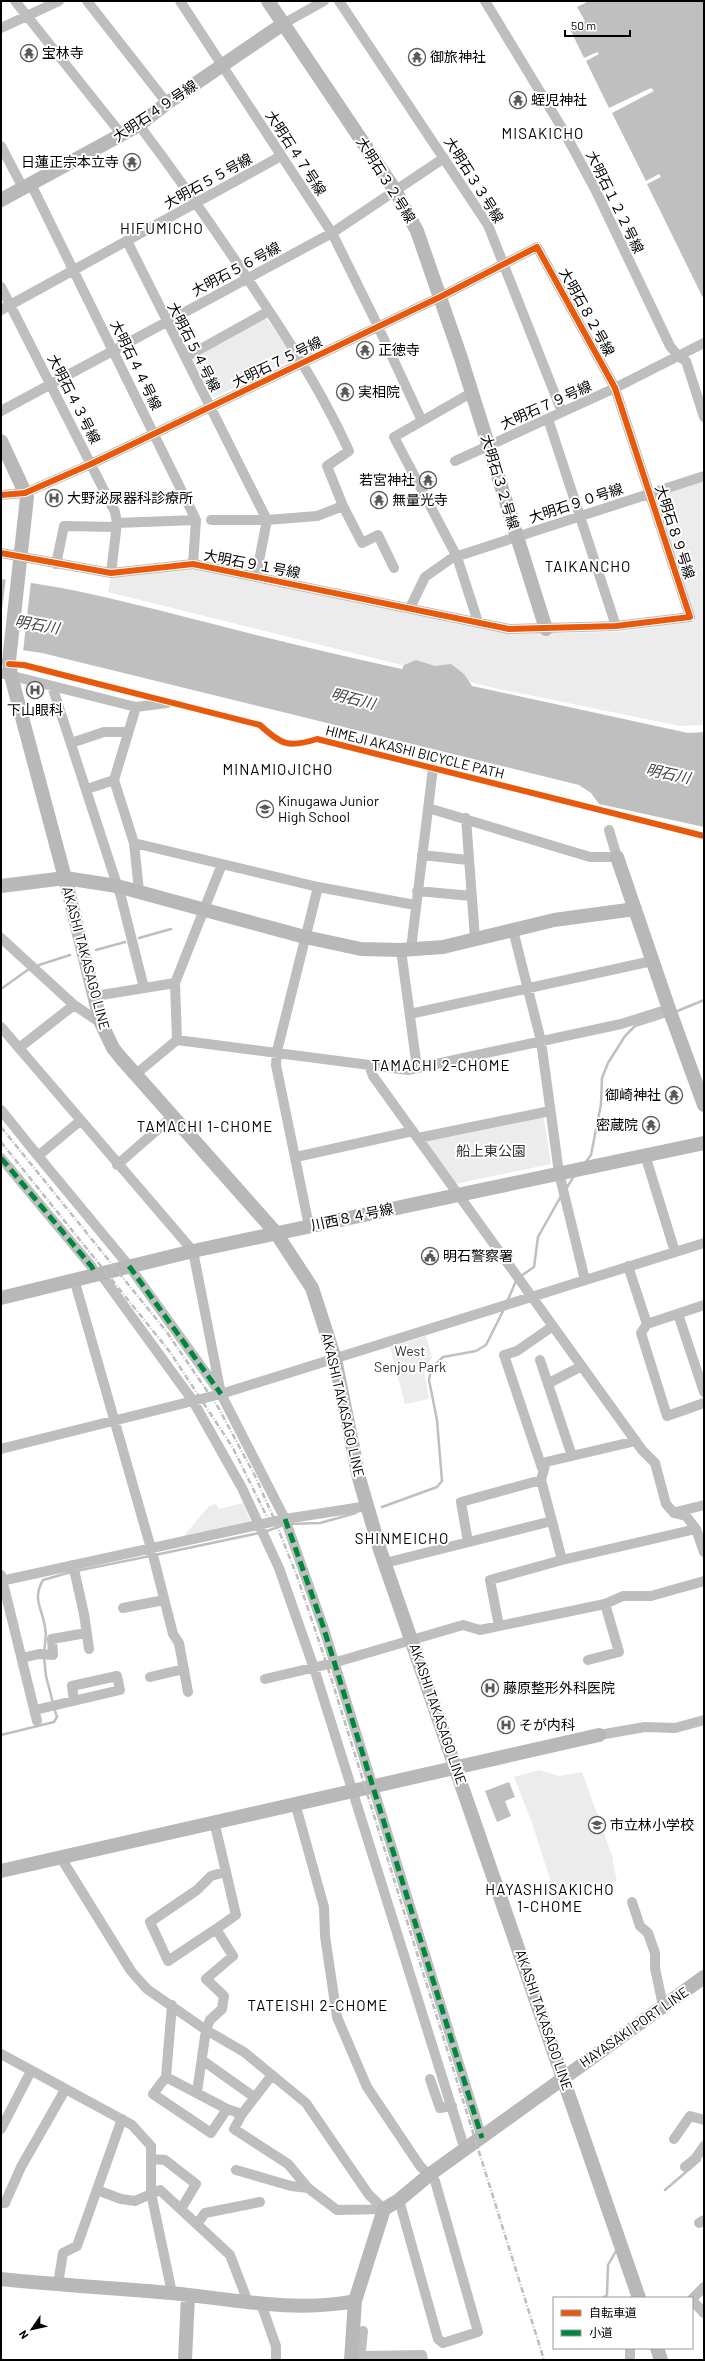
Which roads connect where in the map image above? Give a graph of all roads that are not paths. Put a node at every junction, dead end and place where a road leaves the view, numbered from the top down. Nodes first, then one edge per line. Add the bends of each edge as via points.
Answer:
1 (16, 1) edge
2 (59, 1) edge
3 (87, 1) edge
4 (180, 1) edge
5 (268, 1) edge
6 (324, 1) edge
7 (339, 1) edge
8 (485, 1) edge
9 (29, 16) junction
10 (283, 24) junction
11 (1, 28) edge
12 (222, 66) junction
13 (167, 103) junction
14 (139, 125) junction
15 (122, 135) junction
16 (1, 146) edge
17 (282, 156) junction
18 (444, 158) junction
19 (27, 186) junction
20 (395, 190) junction
21 (1, 200) edge
22 (197, 203) junction
23 (332, 233) junction
24 (127, 241) junction
25 (537, 247) joint
26 (504, 264) junction
27 (74, 270) junction
28 (248, 279) junction
29 (1, 287) edge
30 (440, 297) junction
31 (6, 307) edge
32 (269, 311) junction
33 (168, 321) junction
34 (377, 327) junction
35 (704, 343) edge
36 (113, 352) junction
37 (678, 356) junction
38 (186, 357) junction
39 (303, 362) junction
40 (50, 384) junction
41 (615, 388) junction
42 (471, 394) junction
43 (211, 407) junction
44 (1, 411) edge
45 (562, 412) junction
46 (704, 417) edge
47 (548, 419) junction
48 (422, 421) junction
49 (154, 434) junction
50 (1, 441) edge
51 (489, 446) junction
52 (455, 461) dead end
53 (91, 464) junction
54 (704, 476) edge
55 (25, 493) junction
56 (650, 494) junction
57 (1, 495) edge
58 (343, 506) junction
59 (580, 517) junction
60 (196, 520) junction
61 (211, 520) dead end
62 (267, 520) junction
63 (116, 525) junction
64 (517, 537) junction
65 (1, 553) edge
66 (457, 557) junction
67 (21, 561) junction
68 (56, 564) junction
69 (193, 564) junction
70 (394, 568) dead end
71 (111, 573) junction
72 (256, 576) junction
73 (410, 608) junction
74 (478, 622) junction
75 (616, 626) junction
76 (546, 630) junction
77 (6, 674) edge
78 (52, 686) junction
79 (167, 703) dead end
80 (136, 707) junction
81 (127, 732) junction
82 (71, 743) junction
83 (433, 768) dead end
84 (114, 780) junction
85 (87, 789) junction
86 (428, 808) junction
87 (466, 818) junction
88 (609, 830) dead end
89 (134, 842) junction
90 (422, 855) junction
91 (618, 857) junction
92 (468, 860) junction
93 (222, 864) junction
94 (65, 878) junction
95 (1, 886) edge
96 (117, 886) junction
97 (318, 887) junction
98 (139, 891) junction
99 (417, 891) junction
100 (472, 896) junction
101 (415, 905) junction
102 (204, 909) junction
103 (635, 909) junction
104 (513, 930) junction
105 (306, 937) junction
106 (1, 938) edge
107 (475, 939) junction
108 (406, 950) junction
109 (652, 961) junction
110 (175, 983) junction
111 (144, 988) junction
112 (528, 988) junction
113 (95, 996) junction
114 (74, 1005) junction
115 (669, 1009) junction
116 (410, 1014) junction
117 (101, 1023) junction
118 (1, 1027) edge
119 (176, 1040) junction
120 (541, 1041) junction
121 (19, 1048) junction
122 (278, 1051) junction
123 (369, 1065) junction
124 (417, 1068) junction
125 (136, 1074) junction
126 (704, 1103) edge
127 (1, 1110) edge
128 (550, 1111) junction
129 (173, 1116) junction
130 (80, 1121) junction
131 (416, 1135) junction
132 (704, 1142) edge
133 (646, 1155) junction
134 (38, 1156) junction
135 (296, 1157) junction
136 (1, 1158) edge
137 (117, 1165) junction
138 (572, 1170) junction
139 (458, 1195) junction
140 (309, 1226) junction
141 (276, 1233) junction
142 (704, 1244) edge
143 (193, 1251) junction
144 (675, 1252) junction
145 (129, 1266) junction
146 (628, 1266) junction
147 (97, 1274) junction
148 (74, 1279) junction
149 (584, 1280) junction
150 (532, 1297) junction
151 (1, 1298) edge
152 (704, 1305) edge
153 (678, 1314) junction
154 (648, 1324) junction
155 (553, 1326) junction
156 (334, 1359) junction
157 (540, 1360) dead end
158 (582, 1366) junction
159 (549, 1383) junction
160 (704, 1392) edge
161 (221, 1394) junction
162 (193, 1400) junction
163 (704, 1403) edge
164 (115, 1420) junction
165 (636, 1441) junction
166 (1, 1449) edge
167 (572, 1456) junction
168 (542, 1468) junction
169 (541, 1480) junction
170 (704, 1505) edge
171 (368, 1506) junction
172 (674, 1513) junction
173 (285, 1519) junction
174 (552, 1521) junction
175 (260, 1525) junction
176 (696, 1529) junction
177 (468, 1542) junction
178 (150, 1549) junction
179 (704, 1552) edge
180 (562, 1560) junction
181 (385, 1563) junction
182 (73, 1565) junction
183 (2, 1578) edge
184 (704, 1581) edge
185 (164, 1600) junction
186 (605, 1604) junction
187 (123, 1608) dead end
188 (499, 1626) junction
189 (86, 1634) junction
190 (411, 1639) junction
191 (89, 1649) dead end
192 (22, 1658) junction
193 (588, 1660) dead end
194 (333, 1663) junction
195 (314, 1668) junction
196 (184, 1669) junction
197 (150, 1677) dead end
198 (265, 1679) dead end
199 (188, 1692) dead end
200 (74, 1701) dead end
201 (35, 1710) junction
202 (704, 1720) edge
203 (37, 1721) dead end
204 (599, 1735) joint
205 (457, 1768) junction
206 (372, 1786) junction
207 (354, 1791) junction
208 (295, 1803) junction
209 (214, 1821) junction
210 (61, 1858) junction
211 (1, 1871) edge
212 (225, 1872) junction
213 (632, 1902) dead end
214 (216, 1929) junction
215 (704, 1977) edge
216 (172, 2005) junction
217 (663, 2006) junction
218 (206, 2030) junction
219 (1, 2054) edge
220 (202, 2060) junction
221 (31, 2071) junction
222 (272, 2075) junction
223 (166, 2077) junction
224 (564, 2077) junction
225 (430, 2080) dead end
226 (65, 2090) junction
227 (196, 2092) junction
228 (254, 2097) junction
229 (452, 2106) junction
230 (227, 2109) junction
231 (242, 2114) junction
232 (122, 2120) junction
233 (704, 2120) edge
234 (1, 2129) edge
235 (482, 2138) junction
236 (674, 2138) dead end
237 (704, 2146) edge
238 (465, 2150) junction
239 (152, 2159) junction
240 (685, 2167) dead end
241 (236, 2170) dead end
242 (429, 2175) junction
243 (308, 2188) junction
244 (97, 2190) junction
245 (151, 2193) junction
246 (399, 2200) junction
247 (260, 2202) dead end
248 (1, 2203) edge
249 (384, 2208) junction
250 (181, 2210) junction
251 (197, 2224) junction
252 (1, 2279) edge
253 (58, 2284) junction
254 (704, 2287) edge
255 (172, 2293) junction
256 (188, 2296) junction
257 (640, 2297) edge
258 (693, 2299) edge
259 (355, 2301) junction
260 (693, 2301) edge
261 (254, 2303) junction
262 (704, 2313) edge
263 (363, 2331) dead end
264 (630, 2349) edge
265 (657, 2349) edge
266 (358, 2359) edge
267 (185, 2360) edge
268 (276, 2360) edge
269 (423, 2360) edge
270 (630, 2360) edge
271 (661, 2360) edge

1 - 9 street
2 - 9 street
3 - 13 street
4 - 12 street, 大明石４７号線
5 - 10 street, 大明石３２号線
6 - 10 street
7 - 18 street, 大明石３３号線
8 - 37 street, 大明石１２２号線 via 562,128 595,189 670,346
9 - 11 street
9 - 15 street
10 - 12 street, 大明石４９号線
10 - 20 street, 大明石３２号線
12 - 13 street, 大明石４９号線
12 - 17 street, 大明石４７号線
13 - 14 street, 大明石４９号線
14 - 15 street, 大明石４９号線
14 - 22 street
15 - 19 street, 大明石４９号線
16 - 19 street, 大明石４４号線
17 - 22 street, 大明石５５号線
17 - 23 street, 大明石４７号線
18 - 20 street, 大明石５６号線
18 - 26 street, 大明石３３号線 via 488,226
19 - 21 street, 大明石４９号線
19 - 27 street, 大明石４４号線
20 - 23 street, 大明石５６号線
20 - 30 street, 大明石３２号線 via 424,247
22 - 24 street, 大明石５５号線
22 - 28 street
23 - 28 street, 大明石５６号線
23 - 34 street, 大明石４７号線
24 - 27 street, 大明石５５号線
24 - 33 street, 大明石５４号線
25 - 26 street, 大明石７５号線
25 - 41 street, 大明石８２号線
26 - 30 street, 大明石７５号線
26 - 45 street, 大明石３３号線
27 - 31 street, 大明石５５号線
27 - 36 street, 大明石４４号線
28 - 32 street
28 - 33 street, 大明石５６号線
29 - 31 street, 大明石４３号線
30 - 34 street, 大明石７５号線
30 - 42 street, 大明石３２号線
31 - 40 street, 大明石４３号線
32 - 38 street
32 - 39 street
33 - 36 street, 大明石５６号線
33 - 38 street, 大明石５４号線
34 - 39 street, 大明石７５号線
34 - 48 street, 大明石４７号線
35 - 37 street, 大明石７９号線
36 - 40 street, 大明石５６号線
36 - 49 street, 大明石４４号線
37 - 41 street, 大明石７９号線
37 - 46 street, 大明石１２２号線 via 686,361
38 - 43 street, 大明石５４号線
39 - 43 street, 大明石７５号線
39 - 58 street via 350,451 327,466
40 - 44 street, 大明石５６号線
40 - 53 street, 大明石４３号線
41 - 45 street, 大明石７９号線
41 - 56 street, 大明石８９号線
42 - 48 street
42 - 51 street, 大明石３２号線
43 - 49 street, 大明石７５号線
43 - 62 street, 大明石５４号線
45 - 47 street, 大明石７９号線
47 - 51 street, 大明石７９号線
47 - 59 street
48 - 66 street via 394,437
49 - 53 street, 大明石７５号線
49 - 60 street, 大明石４４号線
50 - 55 street, AKASHI TAKASAGO LINE
51 - 52 street, 大明石７９号線
51 - 64 street, 大明石３２号線
53 - 55 street, 大明石７５号線
53 - 63 street, 大明石４３号線 via 115,512
54 - 56 street, 大明石９０号線
55 - 57 street, 大明石７５号線
55 - 67 street, AKASHI TAKASAGO LINE via 27,510
56 - 59 street, 大明石９０号線
56 - 75 street, 大明石８９号線 via 690,617
58 - 62 street via 317,516
58 - 70 street via 362,543 378,535
59 - 64 street, 大明石９０号線
59 - 75 street
60 - 63 street
60 - 69 street, 大明石４４号線
61 - 62 street
62 - 72 street
63 - 68 street via 64,526
63 - 71 street, 大明石４３号線
64 - 66 street, 大明石９０号線
64 - 76 street, 大明石３２号線
65 - 67 street, 大明石９１号線
66 - 73 street, 大明石９０号線 via 425,577
66 - 74 street
67 - 68 street, 大明石９１号線
67 - 77 street, AKASHI TAKASAGO LINE
68 - 71 street, 大明石９１号線
69 - 71 street, 大明石９１号線
69 - 72 street, 大明石９１号線 via 224,572
72 - 73 street, 大明石９１号線
73 - 74 street, 大明石９１号線
74 - 76 street, 大明石８９号線 via 509,629
75 - 76 street, 大明石８９号線
77 - 78 street
77 - 94 street, AKASHI TAKASAGO LINE
78 - 80 street
78 - 82 street
79 - 80 street
80 - 81 street
81 - 82 street via 104,732
81 - 84 street
82 - 85 street
83 - 86 street
84 - 85 street
84 - 89 street
85 - 96 street
86 - 87 street
86 - 90 street
87 - 91 street via 590,857
87 - 92 street
88 - 91 street
89 - 93 street
89 - 98 street
90 - 92 street
90 - 99 street
91 - 103 street
92 - 100 street
93 - 97 street
93 - 102 street
94 - 95 street
94 - 96 street
94 - 113 street, AKASHI TAKASAGO LINE
96 - 98 street
96 - 111 street
97 - 101 street
97 - 105 street
98 - 102 street
99 - 100 street
99 - 101 street
100 - 107 street
101 - 108 street
102 - 105 street
102 - 110 street
103 - 104 street via 554,920
103 - 109 street
104 - 107 street
104 - 112 street
105 - 108 street via 361,949
105 - 122 street
106 - 114 street
107 - 108 street via 443,947
108 - 116 street
109 - 112 street
109 - 115 street
110 - 111 street
110 - 119 street
111 - 113 street
112 - 116 street
112 - 120 street
113 - 117 street, AKASHI TAKASAGO LINE
114 - 117 street
114 - 121 street
115 - 120 street via 621,1024
115 - 126 street
116 - 124 street
117 - 125 street, AKASHI TAKASAGO LINE via 113,1048
118 - 121 street
119 - 122 street
119 - 125 street
120 - 124 street
120 - 128 street
121 - 130 street
122 - 123 street
122 - 135 street via 276,1065
123 - 124 street via 408,1070
123 - 131 street via 373,1076
125 - 129 street, AKASHI TAKASAGO LINE
127 - 134 street
128 - 131 street
128 - 138 street
129 - 137 street
129 - 141 street, AKASHI TAKASAGO LINE
130 - 134 street
130 - 137 street
131 - 135 street
131 - 139 street
132 - 133 street, 川西８４号線
133 - 138 street, 川西８４号線
133 - 144 street
134 - 145 street
135 - 140 street
136 - 147 street
137 - 143 street
138 - 139 street, 川西８４号線
138 - 149 street
139 - 140 street, 川西８４号線
139 - 150 street
140 - 141 street, 川西８４号線
141 - 143 street, 川西８４号線
141 - 156 street, AKASHI TAKASAGO LINE via 312,1288
142 - 144 street
143 - 145 street, 川西８４号線
143 - 161 street
144 - 146 street
145 - 147 street, 川西８４号線
145 - 161 street
146 - 149 street
146 - 154 street
147 - 148 street, 川西８４号線
147 - 162 street
148 - 151 street, 川西８４号線
148 - 164 street
149 - 150 street
150 - 155 street
150 - 156 street
152 - 153 street
153 - 154 street
153 - 160 street
154 - 163 street via 641,1333 667,1416
155 - 158 street
155 - 168 street via 517,1350 504,1355
156 - 161 street
156 - 171 street, AKASHI TAKASAGO LINE via 359,1478
157 - 159 street
158 - 159 street
158 - 165 street
159 - 167 street
161 - 162 street
161 - 173 street
162 - 164 street
162 - 175 street
164 - 166 street
164 - 178 street
165 - 167 street
165 - 172 street via 655,1463 666,1504
167 - 168 street via 546,1462
168 - 169 street
169 - 174 street
169 - 177 street via 461,1502
170 - 172 street
171 - 173 street
171 - 181 street, AKASHI TAKASAGO LINE
172 - 176 street via 686,1516
173 - 175 street
173 - 194 street
174 - 177 street
174 - 180 street
175 - 178 street
175 - 195 street via 279,1568
176 - 179 street
176 - 180 street
177 - 181 street
178 - 182 street
178 - 185 street
180 - 188 street via 490,1580
181 - 190 street, AKASHI TAKASAGO LINE
182 - 183 street
182 - 189 street
183 - 192 street
184 - 186 street via 651,1596 622,1596
185 - 187 street
185 - 196 street via 173,1634 179,1643
186 - 188 street
186 - 193 street via 619,1652
188 - 190 street via 480,1630 463,1625
189 - 191 street
189 - 192 street via 52,1639 53,1655
190 - 194 street
190 - 205 street, AKASHI TAKASAGO LINE
192 - 201 street
194 - 195 street
194 - 206 street
195 - 198 street
195 - 207 street
196 - 197 street
196 - 199 street
200 - 201 street
201 - 203 street
202 - 204 street via 675,1728 645,1726
204 - 205 street
205 - 206 street
205 - 224 street, AKASHI TAKASAGO LINE
206 - 207 street
206 - 235 street
207 - 208 street
207 - 229 street
208 - 209 street
208 - 242 street via 324,1908 325,1936 337,2017 367,2087 420,2166
209 - 210 street
209 - 212 street
210 - 211 street
210 - 216 street via 131,1971 147,1989
212 - 214 street via 236,1916
212 - 214 street via 211,1876 197,1890 150,1922 168,1961
213 - 217 street via 640,1926 648,1933 655,1953 655,1968
214 - 218 street via 232,1956 206,1979 224,1996 222,2008 210,2020
215 - 217 street, HAYASAKI PORT LINE
216 - 218 street
216 - 223 street
217 - 224 street, HAYASAKI PORT LINE
218 - 220 street
218 - 222 street via 244,2052
219 - 221 street
220 - 227 street
220 - 228 street
221 - 226 street
221 - 234 street
222 - 228 street
222 - 249 street via 306,2103 369,2195
223 - 227 street
223 - 230 street via 153,2094 212,2133
224 - 235 street, HAYASAKI PORT LINE
224 - 257 street, AKASHI TAKASAGO LINE
225 - 229 street via 440,2108
226 - 232 street
226 - 248 street via 21,2167 5,2203
227 - 230 street
228 - 231 street
229 - 238 street
230 - 231 street
231 - 243 street via 234,2130 288,2164
232 - 239 street via 142,2133 152,2146
232 - 244 street
233 - 236 street via 690,2116
235 - 238 street, HAYASAKI PORT LINE
237 - 240 street via 695,2159
238 - 242 street, HAYASAKI PORT LINE
239 - 245 street
239 - 250 street via 165,2160 196,2184
241 - 243 street via 291,2186
242 - 246 street, HAYASAKI PORT LINE
242 - 246 street via 435,2181 478,2332 443,2343 438,2339
243 - 249 street via 337,2210
244 - 245 street via 135,2201
244 - 253 street via 77,2246 63,2253
245 - 250 street via 160,2190
245 - 255 street
246 - 249 street, HAYASAKI PORT LINE
247 - 251 street via 205,2213
249 - 259 street
250 - 251 street
251 - 261 street via 230,2255
252 - 253 street
253 - 255 street
254 - 258 street
255 - 256 street
256 - 261 street
256 - 267 street
259 - 261 street via 340,2304
259 - 266 street
260 - 262 street
261 - 268 street via 276,2346
263 - 266 street
264 - 270 street
265 - 271 street
266 - 269 street via 422,2354

